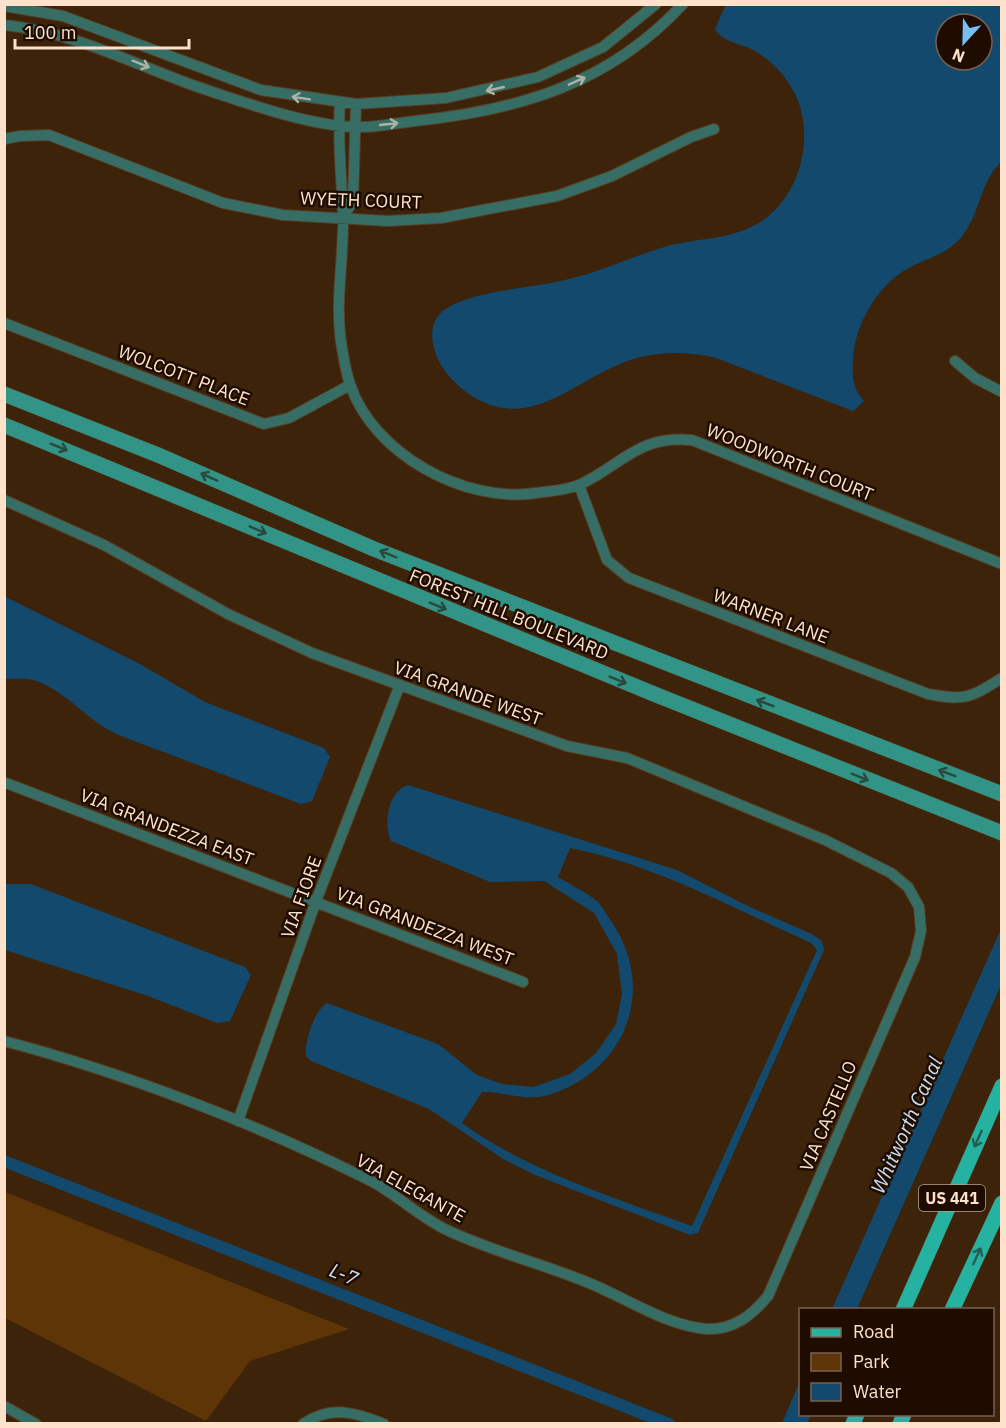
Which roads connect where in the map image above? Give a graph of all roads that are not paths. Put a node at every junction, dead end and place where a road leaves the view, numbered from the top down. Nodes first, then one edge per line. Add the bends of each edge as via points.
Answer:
1 (656, 4) edge
2 (682, 4) edge
3 (4, 6) edge
4 (4, 25) edge
5 (340, 103) junction
6 (356, 104) junction
7 (338, 124) junction
8 (356, 128) junction
9 (714, 129) dead end
10 (4, 139) edge
11 (343, 218) junction
12 (4, 323) edge
13 (956, 361) dead end
14 (350, 385) junction
15 (1002, 392) edge
16 (4, 394) edge
17 (4, 425) edge
18 (579, 485) junction
19 (4, 500) edge
20 (1002, 564) edge
21 (1002, 678) edge
22 (399, 687) junction
23 (6, 783) edge
24 (1002, 794) edge
25 (1002, 833) edge
26 (316, 901) junction
27 (919, 907) joint
28 (523, 982) dead end
29 (4, 1041) edge
30 (1002, 1086) edge
31 (238, 1121) junction
32 (1002, 1203) edge
33 (904, 1308) edge
34 (953, 1308) edge
35 (736, 1324) joint
36 (4, 1406) edge
37 (36, 1424) edge
38 (303, 1424) edge
39 (384, 1424) edge

1 -> 6 street via 603,47 538,77 446,98
8 -> 2 street via 463,116 537,99 610,66 665,23
5 -> 3 street via 261,90 63,16
4 -> 7 street via 34,28 88,43 198,87 298,117
5 - 6 street
5 - 7 street, WOODWORTH COURT
6 - 8 street, WOODWORTH COURT
7 - 8 street
7 - 11 street, WOODWORTH COURT
8 - 11 street, WOODWORTH COURT via 353,201
9 - 11 street, WYETH COURT via 612,176 557,196 441,218
10 - 11 street, WYETH COURT via 49,135 223,203 284,214
11 - 14 street, WOODWORTH COURT via 339,309 341,346
12 - 14 street, WOLCOTT PLACE via 264,424 289,418
13 - 15 street via 975,378
14 - 18 street, WOODWORTH COURT via 367,417 396,448 426,471 496,494 534,494
24 -> 16 main road, FOREST HILL BOULEVARD via 384,553 158,455
17 -> 25 main road, FOREST HILL BOULEVARD via 654,694
18 - 20 street, WOODWORTH COURT via 648,443 670,438 692,440
18 - 21 street, WARNER LANE via 607,560 629,578 928,694 957,699 980,692
19 - 22 street, VIA GRANDE WEST via 104,545 228,614
22 - 26 street, VIA FIORE
22 - 27 street, VIA GRANDE WEST via 567,746 627,758 825,840 891,873 908,887
23 - 26 street, VIA GRANDEZZA EAST
26 - 28 street, VIA GRANDEZZA WEST
26 - 31 street, VIA FIORE
27 - 35 street, VIA CASTELLO via 921,931 915,957 778,1274 768,1296 754,1313
29 - 31 street, VIA ELEGANTE via 62,1056
30 -> 33 main road, US 441
31 - 35 street, VIA ELEGANTE via 370,1181 447,1230 589,1283 682,1324 709,1329
34 -> 32 main road, US 441
36 - 37 street
38 - 39 street via 336,1411 356,1413

